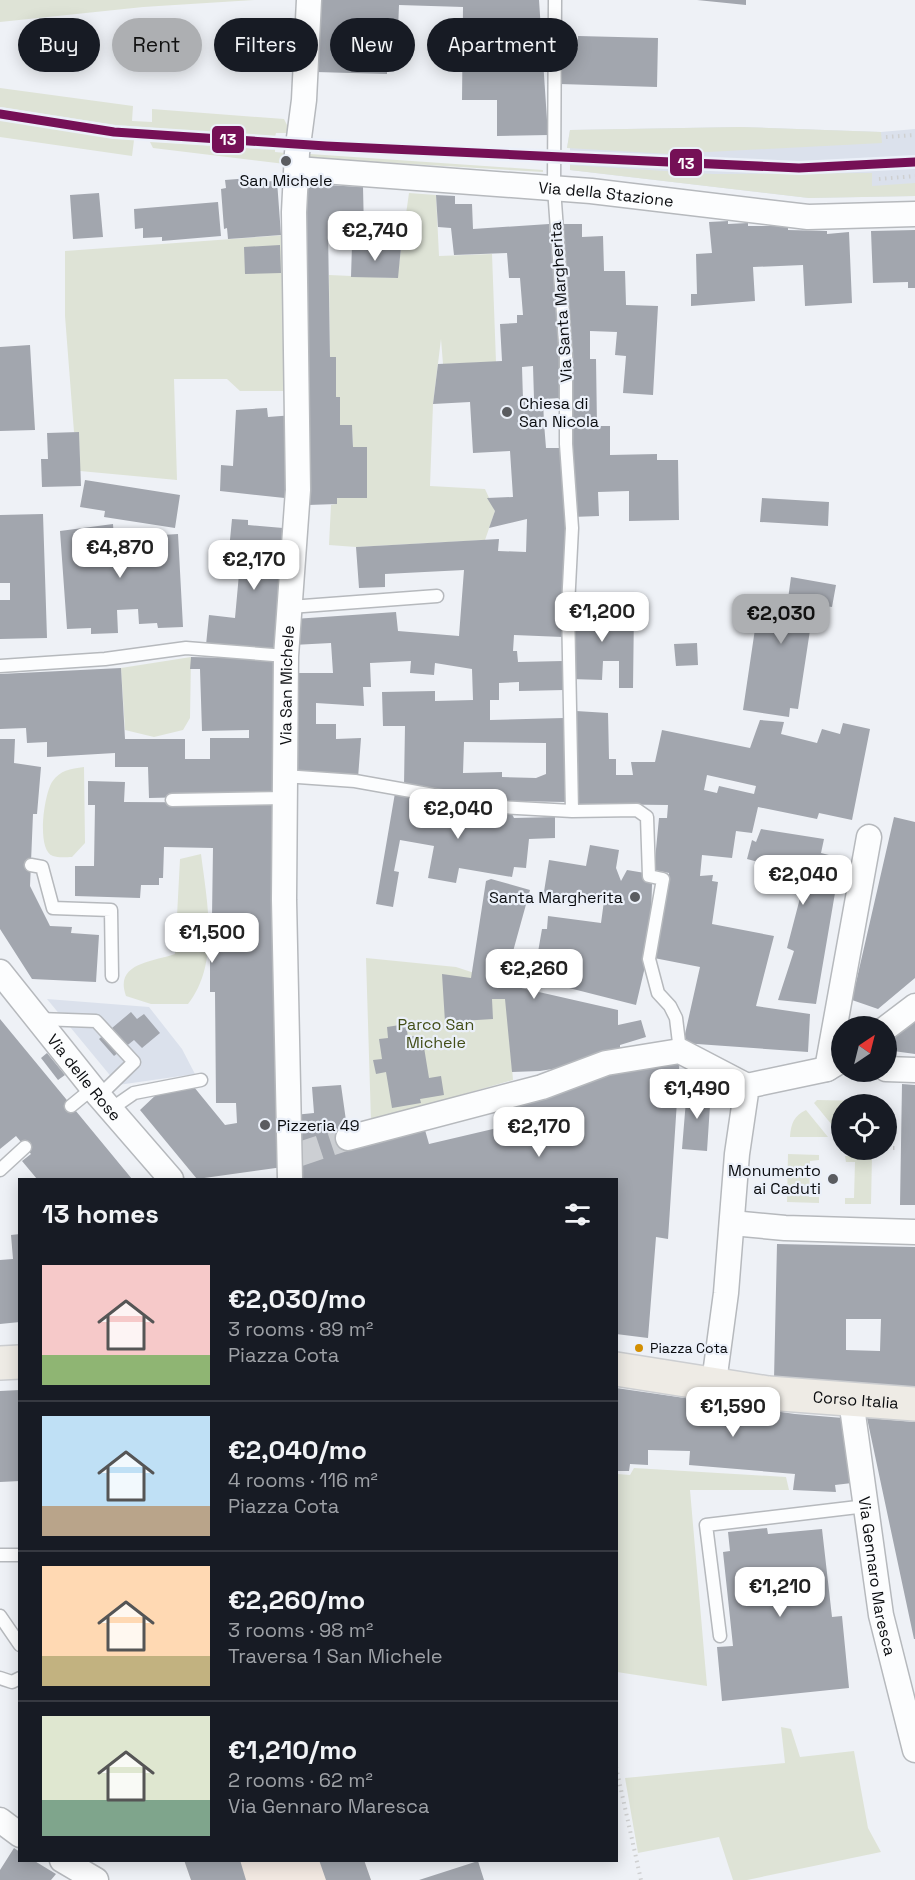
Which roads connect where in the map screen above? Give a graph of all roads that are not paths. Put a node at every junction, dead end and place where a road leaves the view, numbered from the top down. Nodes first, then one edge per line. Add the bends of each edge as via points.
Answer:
1 (309, 0) edge
2 (555, 0) edge
3 (297, 169) junction
4 (554, 188) junction
5 (915, 214) edge
6 (437, 596) dead end
7 (290, 607) junction
8 (286, 656) junction
9 (0, 666) edge
10 (284, 787) junction
11 (172, 800) dead end
12 (572, 811) junction
13 (869, 837) dead end
14 (31, 865) dead end
15 (0, 972) edge
16 (112, 976) dead end
17 (915, 1006) edge
18 (841, 1016) edge
19 (35, 1018) junction
20 (897, 1020) edge
21 (680, 1051) junction
22 (831, 1065) edge
23 (897, 1069) edge
24 (915, 1070) edge
25 (201, 1080) dead end
26 (747, 1086) junction
27 (101, 1098) junction
28 (71, 1106) dead end
29 (348, 1138) tunnel mouth
30 (25, 1147) dead end
31 (290, 1167) edge
32 (0, 1170) edge
33 (170, 1178) edge
34 (732, 1223) junction
35 (915, 1232) edge
36 (18, 1362) edge
37 (0, 1363) edge
38 (618, 1369) edge
39 (714, 1382) junction
40 (851, 1400) junction
41 (915, 1404) edge
42 (866, 1506) junction
43 (18, 1555) edge
44 (0, 1556) edge
45 (0, 1616) edge
46 (720, 1636) dead end
47 (18, 1642) edge
48 (0, 1678) edge
49 (18, 1679) edge
50 (915, 1750) edge
51 (0, 1820) edge
52 (18, 1834) edge
53 (68, 1862) edge
54 (96, 1880) edge

1 - 3 street, Via San Michele
2 - 4 lane, Via Santa Margherita
3 - 4 street, Via della Stazione
3 - 7 street, Via San Michele via 294,274 298,490
4 - 5 street, Via della Stazione via 808,217
4 - 12 lane, Via Santa Margherita via 566,356 566,444 572,528 568,606
6 - 7 lane
7 - 8 street, Via San Michele
8 - 9 lane via 186,648 105,659
8 - 10 street, Via San Michele
10 - 11 lane
10 - 12 lane via 355,781 501,807
10 - 31 street, Via San Michele
12 - 21 lane via 637,810 647,816 649,876 663,879 649,959 658,993 676,1018
13 - 18 street
14 - 16 lane via 42,867 53,908 111,910
15 - 19 street, Via delle Rose
17 - 20 street
19 - 27 street, Via delle Rose
19 - 27 lane via 96,1020 134,1062
21 - 26 street
21 - 29 street via 606,1063 542,1087
22 - 26 street
23 - 24 street
25 - 27 lane
26 - 34 street
27 - 28 lane
27 - 33 street, Via delle Rose
30 - 32 lane
34 - 35 street
34 - 39 street
36 - 37 main road
38 - 39 main road, Corso Italia
39 - 40 main road, Corso Italia via 768,1393
40 - 41 main road, Corso Italia
40 - 42 street, Via Gennaro Maresca
42 - 46 lane via 706,1525
42 - 50 street, Via Gennaro Maresca via 881,1615
43 - 44 lane
45 - 47 lane
48 - 49 lane via 12,1682
51 - 52 street
53 - 54 street

